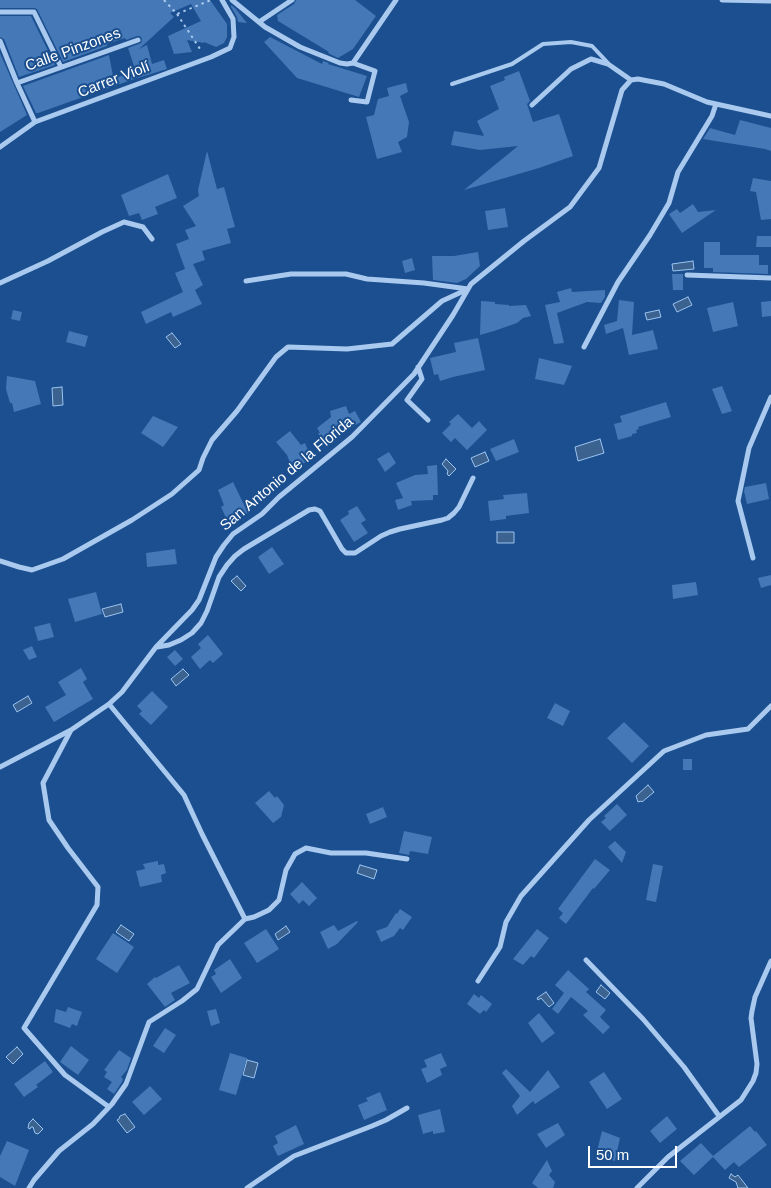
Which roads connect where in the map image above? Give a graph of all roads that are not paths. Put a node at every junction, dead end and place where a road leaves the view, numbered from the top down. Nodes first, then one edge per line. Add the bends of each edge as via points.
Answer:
1 (222, 0) edge
2 (232, 0) edge
3 (292, 0) edge
4 (396, 0) edge
5 (722, 0) edge
6 (771, 1) edge
7 (0, 12) edge
8 (259, 22) junction
9 (138, 40) dead end
10 (0, 41) edge
11 (350, 63) junction
12 (608, 64) junction
13 (61, 67) junction
14 (631, 80) junction
15 (17, 83) junction
16 (452, 84) dead end
17 (351, 100) dead end
18 (716, 104) junction
19 (532, 105) dead end
20 (771, 116) edge
21 (35, 122) junction
22 (0, 147) edge
23 (152, 240) dead end
24 (687, 275) dead end
25 (771, 278) edge
26 (246, 281) dead end
27 (0, 284) edge
28 (468, 289) junction
29 (584, 347) dead end
30 (418, 367) junction
31 (771, 397) edge
32 (428, 420) dead end
33 (473, 478) dead end
34 (753, 558) dead end
35 (0, 561) edge
36 (156, 647) junction
37 (109, 704) junction
38 (771, 706) edge
39 (71, 730) junction
40 (0, 767) edge
41 (407, 859) dead end
42 (245, 919) junction
43 (586, 960) dead end
44 (771, 961) edge
45 (478, 981) dead end
46 (109, 1107) junction
47 (407, 1108) dead end
48 (718, 1116) junction
49 (29, 1188) edge
50 (247, 1188) edge
51 (637, 1188) edge

1 - 21 street, Carrer Violí via 233,19 234,37 230,48
2 - 8 street
3 - 8 street
4 - 11 street
5 - 6 street
7 - 13 street via 34,12
8 - 11 street via 300,47 340,63
9 - 13 street, Calle Pinzones
10 - 15 street
11 - 17 street via 375,71 366,102
12 - 14 street
12 - 16 lane via 592,46 571,42 543,44 512,64
12 - 19 street via 591,59 571,69
13 - 15 street, Calle Pinzones
14 - 18 street via 664,84
14 - 28 street, San Antonio de la Florida via 622,90 599,168 570,207
15 - 21 street
18 - 20 street
18 - 29 street via 678,172 669,202 618,282
21 - 22 street, Carrer Violí
23 - 27 street via 143,227 124,222
24 - 25 street
26 - 28 street via 291,274 346,274
28 - 30 street, San Antonio de la Florida
28 - 35 street, San Antonio de la Florida via 442,302 392,344 347,349 288,347 212,440 198,470 172,494 63,559 32,570
30 - 32 street via 422,379 406,400
30 - 36 street, San Antonio de la Florida via 352,437 262,514 233,534 216,557 199,600
31 - 34 street via 749,448 738,501
33 - 36 street via 459,507 448,518 390,532 355,553 342,549 320,511 310,510 235,556 219,577 201,623 181,640
36 - 37 street, San Antonio de la Florida
37 - 39 street, San Antonio de la Florida
37 - 42 street via 184,795
38 - 45 street via 748,729 706,735 664,751 589,820 521,896 506,922 500,947
39 - 40 street, San Antonio de la Florida
39 - 46 street via 44,783 49,820 98,887 97,905 24,1028 65,1074
41 - 42 street via 306,848 295,854 286,870 279,900 269,910
42 - 46 street via 218,946 197,989 149,1022 126,1084
43 - 48 street via 684,1067
44 - 48 street via 752,1011 757,1064 753,1082 741,1100
46 - 49 street via 59,1151
47 - 50 street via 372,1126 294,1156
48 - 51 street via 668,1156

